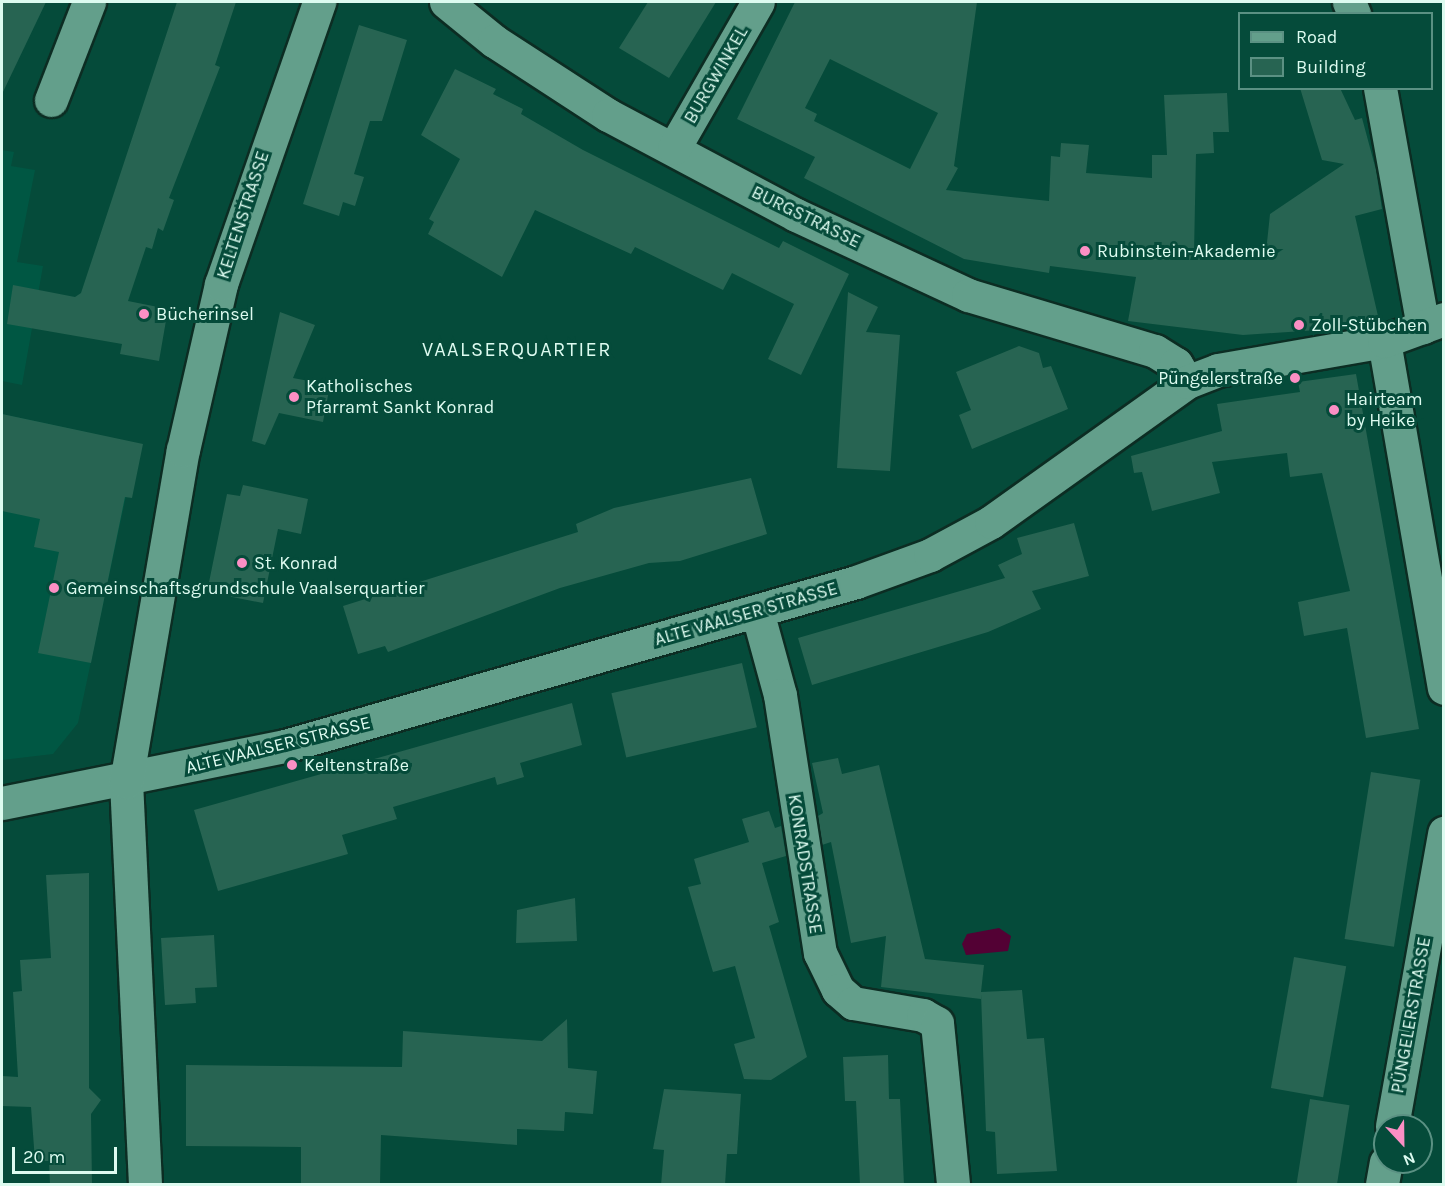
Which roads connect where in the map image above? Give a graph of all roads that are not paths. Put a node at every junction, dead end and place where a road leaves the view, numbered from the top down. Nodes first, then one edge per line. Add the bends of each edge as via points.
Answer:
1 (89, 2) edge
2 (319, 2) edge
3 (446, 2) edge
4 (758, 2) edge
5 (1380, 90) edge
6 (51, 100) dead end
7 (674, 148) junction
8 (1433, 323) edge
9 (1384, 340) junction
10 (1187, 382) junction
11 (757, 611) junction
12 (1443, 688) edge
13 (126, 782) junction
14 (2, 803) edge
15 (1443, 833) edge
16 (1394, 1114) edge
17 (145, 1185) edge
18 (954, 1185) edge

1 - 6 street
2 - 13 street, KELTENSTRASSE via 219,292 183,450
3 - 7 street, BURGSTRASSE via 494,41 608,115
4 - 7 street, BURGWINKEL
5 - 8 street
7 - 10 street, BURGSTRASSE via 796,215 968,295 1155,351 1176,364
8 - 9 street, ALTE VAALSER STRASSE
9 - 10 street, ALTE VAALSER STRASSE via 1218,370
9 - 12 street
10 - 11 street, ALTE VAALSER STRASSE via 991,522 940,549
11 - 13 street, ALTE VAALSER STRASSE via 285,746
11 - 18 street, KONRADSTRASSE via 780,695 820,953 838,990 853,1003 937,1023
13 - 14 street, ALTE VAALSER STRASSE
13 - 17 street, KELTENSTRASSE
15 - 16 street, PÜNGELERSTRASSE

